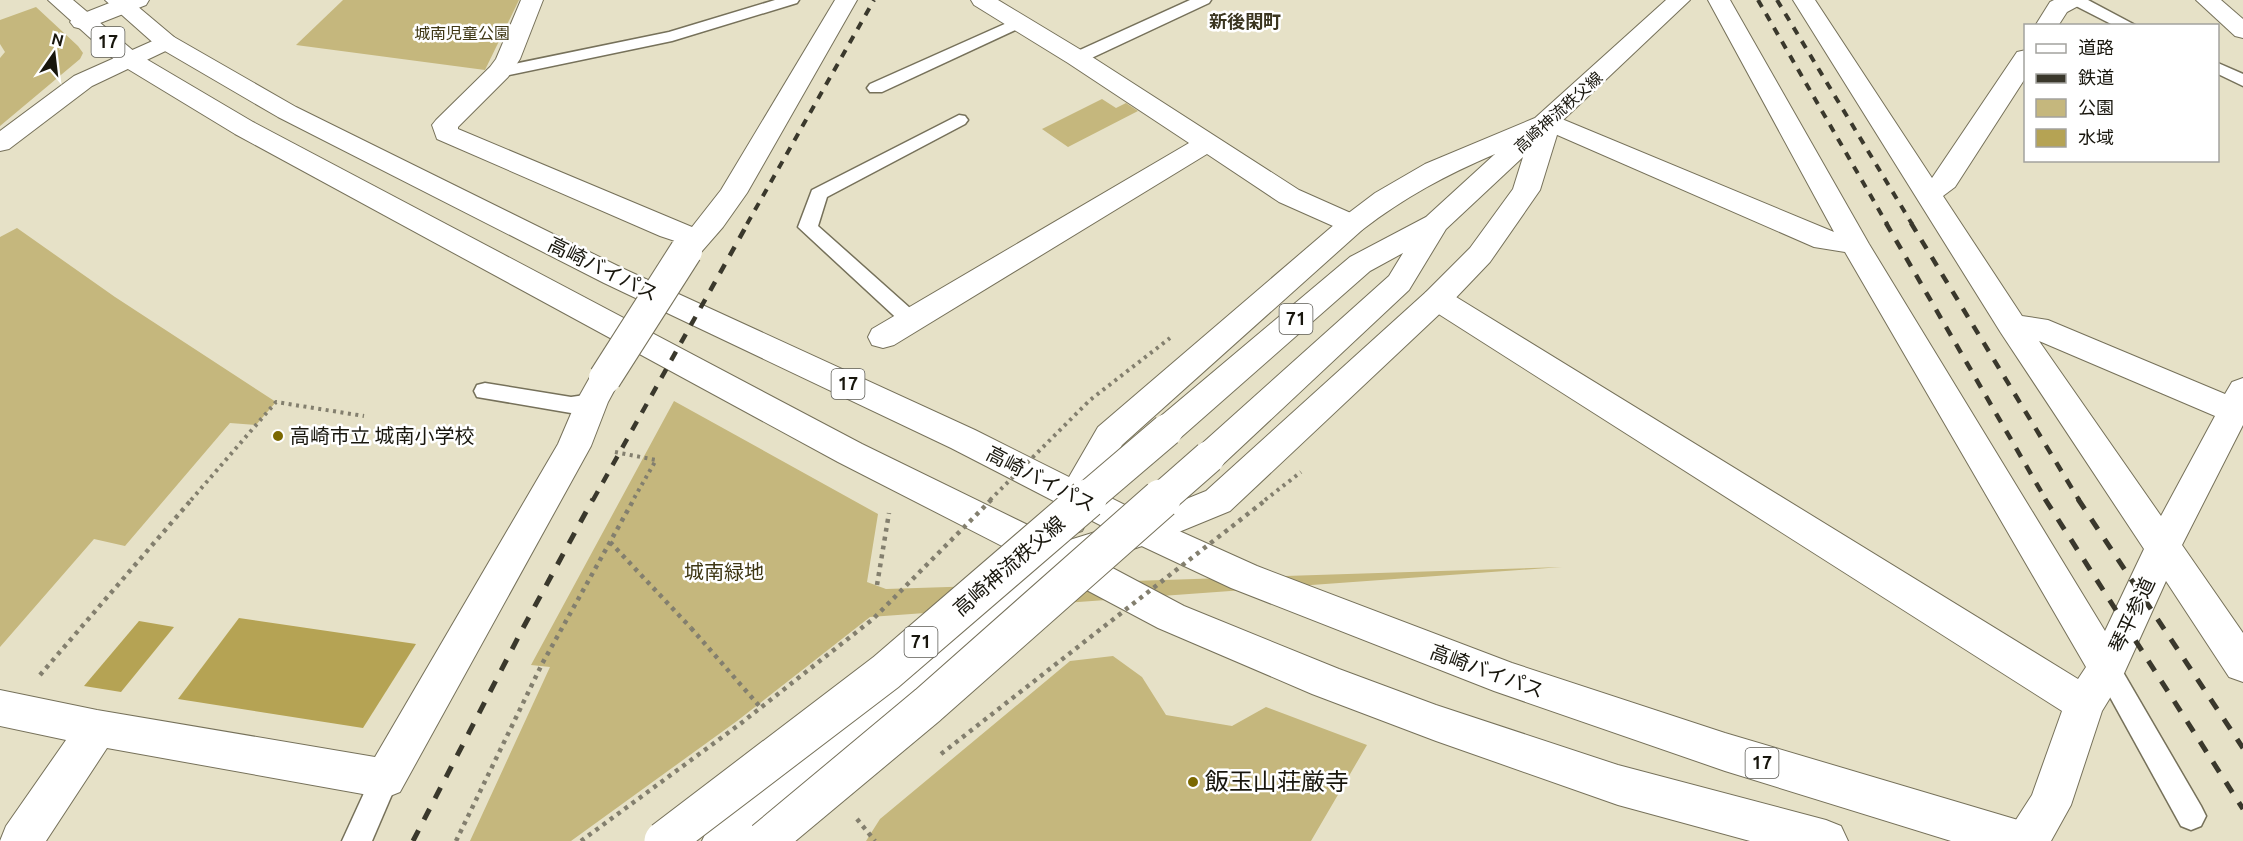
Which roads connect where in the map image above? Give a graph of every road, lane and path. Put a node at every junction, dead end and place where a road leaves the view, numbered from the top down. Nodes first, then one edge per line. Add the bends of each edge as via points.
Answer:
1 (59, 0) edge
2 (532, 0) edge
3 (791, 0) edge
4 (846, 0) edge
5 (982, 0) edge
6 (1203, 0) edge
7 (1679, 0) edge
8 (1719, 0) edge
9 (1804, 0) edge
10 (2074, 0) edge
11 (2207, 0) edge
12 (126, 2) edge
13 (82, 21) junction
14 (1018, 23) junction
15 (2047, 24) edge
16 (2125, 24) edge
17 (2243, 31) edge
18 (166, 42) junction
19 (127, 58) junction
20 (1077, 58) junction
21 (2024, 59) edge
22 (2219, 69) edge
23 (499, 72) junction
24 (2243, 81) edge
25 (876, 88) dead end
26 (959, 120) dead end
27 (1548, 122) junction
28 (0, 143) edge
29 (1207, 143) junction
30 (1925, 191) junction
31 (1436, 223) junction
32 (1352, 224) junction
33 (691, 244) junction
34 (1855, 244) junction
35 (1437, 299) junction
36 (912, 321) junction
37 (2012, 325) junction
38 (883, 338) dead end
39 (1170, 338) dead end
40 (598, 390) junction
41 (485, 391) dead end
42 (2239, 400) edge
43 (364, 416) dead end
44 (643, 458) dead end
45 (1301, 472) dead end
46 (1075, 496) junction
47 (889, 513) dead end
48 (1143, 531) junction
49 (610, 542) junction
50 (2163, 547) junction
51 (1060, 558) junction
52 (877, 585) dead end
53 (691, 628) dead end
54 (2243, 665) edge
55 (2107, 668) junction
56 (2084, 704) junction
57 (6, 709) edge
58 (97, 728) junction
59 (939, 756) dead end
60 (385, 778) junction
61 (792, 778) junction
62 (2191, 816) dead end
63 (860, 820) dead end
64 (851, 827) dead end
65 (21, 841) edge
66 (357, 841) edge
67 (456, 841) edge
68 (581, 841) edge
69 (664, 841) edge
70 (699, 841) edge
71 (724, 841) edge
72 (765, 841) edge
73 (1826, 841) edge
74 (2018, 841) edge
75 (2027, 841) edge

1 - 13 main road, 17
2 - 23 main road
3 - 23 lane via 672,36
4 - 33 main road via 733,193
5 - 14 main road
6 - 20 lane
7 - 27 main road, 高崎神流秩父線 / 71
8 - 34 main road
9 - 30 main road
10 - 15 main road via 2058,7
10 - 16 lane
11 - 17 main road
12 - 13 main road
12 - 18 main road, 高崎バイパス / 17
13 - 19 main road, 17
14 - 20 main road
14 - 25 lane
18 - 19 main road
18 - 46 main road, 高崎バイパス / 17 via 287,112 614,276 963,439
19 - 28 main road via 84,81
19 - 51 main road, 17 via 244,128 850,453
20 - 29 main road
21 - 30 main road via 1945,181 1937,189
22 - 24 lane
23 - 33 main road via 445,125 446,133 670,230
26 - 36 lane via 819,194 808,227
27 - 31 main road, 高崎神流秩父線 / 71
27 - 32 main road, 71 via 1435,170 1384,199
27 - 34 main road via 1824,240
27 - 35 main road, 71 via 1526,190 1480,255
29 - 32 main road via 1289,196
29 - 36 main road
30 - 37 main road
31 - 69 main road, 高崎神流秩父線 / 71, bridge via 1360,264 886,672
31 - 72 main road, 高崎神流秩父線 / 71, bridge via 1399,283 928,705
32 - 46 main road, 71 via 1110,436
33 - 40 main road, bridge
34 - 55 main road
35 - 48 main road, 71 via 1218,501
35 - 56 main road
36 - 38 main road
37 - 42 main road via 2037,328
37 - 50 main road
39 - 68 path, bridge via 1090,400 873,619 740,724
40 - 41 lane via 571,405
40 - 60 main road via 574,446
42 - 50 main road, 琴平参道
43 - 57 path via 276,402
44 - 49 path via 656,460
45 - 59 path, bridge
46 - 48 main road, 高崎バイパス / 17
46 - 51 main road, 71
47 - 52 path
48 - 51 main road, 71
48 - 74 main road, 高崎バイパス / 17 via 1299,599 1508,679 1725,752
49 - 53 path
49 - 67 path via 542,664
50 - 54 main road
50 - 55 main road, 琴平参道
51 - 61 main road, 71
51 - 73 main road, 17 via 1171,617 1436,723 1618,784
55 - 56 main road, 琴平参道
55 - 62 lane
56 - 75 main road, 琴平参道 via 2050,805
57 - 58 main road
58 - 60 main road
58 - 65 main road
60 - 66 lane
61 - 70 main road, 71
61 - 71 main road, 71
63 - 64 path, bridge

